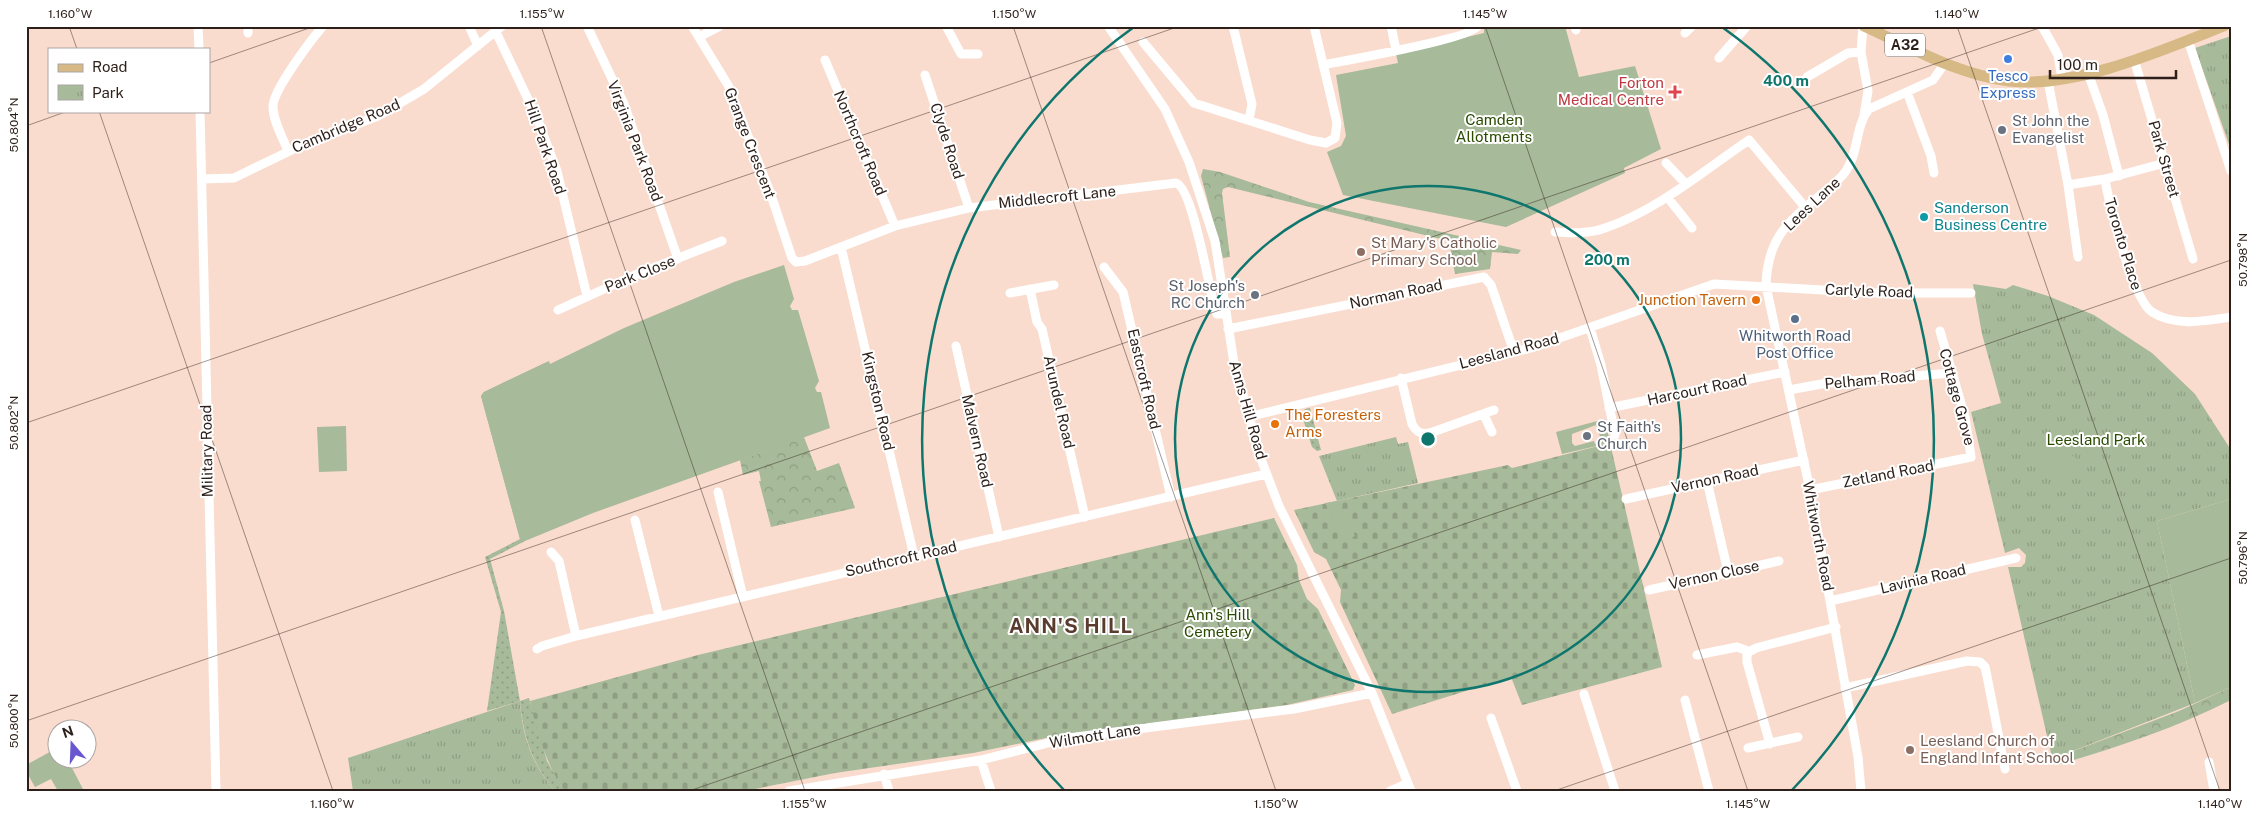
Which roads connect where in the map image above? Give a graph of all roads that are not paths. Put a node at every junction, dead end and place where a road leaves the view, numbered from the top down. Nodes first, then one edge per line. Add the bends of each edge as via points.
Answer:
1 (198, 26) edge
2 (323, 26) edge
3 (469, 26) edge
4 (586, 26) edge
5 (692, 26) edge
6 (720, 26) edge
7 (946, 26) edge
8 (1108, 26) edge
9 (1233, 26) edge
10 (1314, 26) edge
11 (1391, 26) edge
12 (1692, 26) edge
13 (1747, 26) edge
14 (1864, 26) edge
15 (2042, 26) edge
16 (2224, 26) edge
17 (1478, 27) edge
18 (499, 29) edge
19 (1685, 33) dead end
20 (699, 37) junction
21 (2188, 40) junction
22 (1143, 42) dead end
23 (478, 46) junction
24 (199, 48) edge
25 (1396, 50) junction
26 (1860, 52) junction
27 (978, 54) dead end
28 (1719, 58) dead end
29 (2134, 59) junction
30 (825, 60) dead end
31 (1946, 63) junction
32 (1323, 65) junction
33 (2088, 73) junction
34 (925, 75) dead end
35 (1807, 78) dead end
36 (2062, 79) junction
37 (2048, 81) junction
38 (1868, 91) junction
39 (1907, 92) junction
40 (1882, 102) junction
41 (200, 112) edge
42 (1863, 118) junction
43 (1249, 120) junction
44 (288, 151) junction
45 (1666, 163) dead end
46 (2165, 163) junction
47 (2231, 171) edge
48 (1934, 173) dead end
49 (2119, 176) junction
50 (202, 179) junction
51 (2105, 179) junction
52 (1685, 183) junction
53 (2068, 185) junction
54 (1668, 198) junction
55 (1805, 207) junction
56 (969, 208) junction
57 (895, 226) junction
58 (1692, 228) dead end
59 (1555, 232) dead end
60 (722, 241) dead end
61 (841, 247) junction
62 (678, 258) junction
63 (2078, 258) dead end
64 (2193, 259) dead end
65 (798, 263) joint
66 (1104, 267) dead end
67 (1054, 285) dead end
68 (1766, 286) junction
69 (1030, 289) junction
70 (1010, 293) dead end
71 (1971, 293) dead end
72 (587, 296) junction
73 (558, 310) dead end
74 (1226, 314) junction
75 (2231, 318) edge
76 (1590, 328) junction
77 (1228, 329) junction
78 (1940, 331) dead end
79 (956, 346) dead end
80 (1514, 352) junction
81 (1785, 372) junction
82 (1952, 373) junction
83 (1401, 378) junction
84 (1789, 390) junction
85 (1609, 408) junction
86 (1494, 410) dead end
87 (1484, 415) junction
88 (1248, 417) junction
89 (1492, 432) dead end
90 (1615, 436) dead end
91 (1966, 459) joint
92 (1804, 460) junction
93 (1266, 474) junction
94 (1707, 481) junction
95 (1810, 490) junction
96 (718, 492) dead end
97 (1171, 497) junction
98 (1626, 499) dead end
99 (1085, 517) junction
100 (635, 520) dead end
101 (999, 537) junction
102 (551, 552) dead end
103 (914, 556) junction
104 (2016, 558) dead end
105 (1779, 561) dead end
106 (1728, 572) junction
107 (1648, 590) dead end
108 (743, 597) junction
109 (1830, 601) junction
110 (659, 616) junction
111 (1836, 627) junction
112 (576, 636) junction
113 (537, 649) dead end
114 (1748, 651) junction
115 (1697, 655) dead end
116 (1845, 688) junction
117 (1372, 693) junction
118 (1584, 694) dead end
119 (1685, 700) dead end
120 (1491, 718) dead end
121 (1798, 738) dead end
122 (1770, 744) junction
123 (1748, 748) dead end
124 (981, 760) junction
125 (2209, 762) dead end
126 (2005, 769) dead end
127 (884, 774) junction
128 (1410, 787) edge
129 (1861, 790) edge
130 (216, 791) edge
131 (789, 791) edge
132 (889, 791) edge
133 (991, 791) edge
134 (1390, 791) edge
135 (1517, 791) edge
136 (1615, 791) edge
137 (1709, 791) edge
138 (2214, 791) edge

1 - 24 street
2 - 44 street via 274,99 273,111
3 - 23 street
4 - 62 street, Virginia Park Road via 624,104
5 - 20 street, Grange Crescent
6 - 20 street
7 - 27 street via 961,54
8 - 74 street, Anns Hill Road via 1153,90 1178,136 1210,221
9 - 43 street via 1252,104
10 - 32 street
11 - 25 street
12 - 19 street
13 - 28 street
14 - 26 street
14 - 31 main road, A32
15 - 36 street via 2058,55
16 - 21 main road, A32
17 - 25 street via 1471,32
18 - 23 street, Cambridge Road
18 - 72 street, Hill Park Road via 557,171
20 - 65 street, Grange Crescent via 728,85 792,258
21 - 29 main road, A32
21 - 47 street
22 - 43 street via 1194,104
23 - 44 street, Cambridge Road via 424,89 398,105
25 - 32 street
26 - 35 street via 1848,54
26 - 38 street
29 - 33 main road, A32
29 - 46 street, Park Street
30 - 57 street, Northcroft Road
31 - 37 main road, A32 via 2002,80
31 - 39 street via 1937,76
32 - 43 street via 1337,123 1335,138 1326,143 1320,142
33 - 36 main road, A32
33 - 49 street
34 - 56 street, Clyde Road
36 - 37 main road, A32
37 - 53 street
38 - 40 street via 1874,102
38 - 42 street, Lees Lane
39 - 40 street
39 - 48 street via 1931,156
40 - 42 street via 1868,110
41 - 50 street, Military Road
42 - 55 street, Lees Lane via 1846,170
44 - 50 street, Cambridge Road via 232,178
45 - 52 street
46 - 49 street
46 - 64 street, Park Street
49 - 51 street
50 - 130 street, Military Road
51 - 53 street
51 - 75 street, Toronto Place via 2130,271 2144,306 2165,318 2181,321
52 - 54 street
52 - 55 street via 1749,140
53 - 63 street
54 - 58 street
54 - 59 street via 1604,228 1580,233
55 - 68 street, Lees Lane via 1785,227 1772,247 1767,262
56 - 57 street, Middlecroft Lane
56 - 74 street, Middlecroft Lane via 1015,200 1178,184 1194,220 1217,314
57 - 61 street, Middlecroft Lane
60 - 62 street, Park Close
61 - 65 street, Middlecroft Lane
61 - 103 street, Kingston Road
62 - 72 street, Park Close
66 - 97 street, Eastcroft Road via 1123,292
67 - 69 street
68 - 71 street, Carlyle Road via 1877,293
68 - 76 street, Leesland Road via 1714,284
68 - 81 street, Whitworth Road
69 - 70 street
69 - 99 street, Arundel Road
72 - 73 street, Park Close
74 - 77 street, Anns Hill Road
76 - 80 street, Leesland Road
76 - 85 street
77 - 80 street, Norman Road via 1484,277 1491,286
77 - 88 street, Anns Hill Road
78 - 82 street, Cottage Grove
79 - 101 street, Malvern Road
80 - 83 street, Leesland Road
81 - 84 street, Whitworth Road
81 - 85 street, Harcourt Road
82 - 84 street, Pelham Road via 1832,382
82 - 91 street, Cottage Grove via 1972,452
83 - 87 street via 1412,424 1420,433 1430,433
83 - 88 street, Leesland Road
84 - 92 street, Whitworth Road
85 - 90 street
86 - 87 street
87 - 89 street
88 - 93 street, Anns Hill Road
91 - 95 street, Zetland Road
92 - 94 street, Vernon Road
92 - 95 street, Whitworth Road
93 - 97 street, Southcroft Road
93 - 117 street, Anns Hill Road
94 - 98 street, Vernon Road
94 - 106 street
95 - 109 street, Whitworth Road
96 - 108 street
97 - 99 street, Southcroft Road
99 - 101 street, Southcroft Road
100 - 110 street
101 - 103 street, Southcroft Road
102 - 112 street via 559,561
103 - 108 street, Southcroft Road
104 - 109 street, Lavinia Road
105 - 106 street, Vernon Close
106 - 107 street, Vernon Close
108 - 110 street, Southcroft Road
109 - 111 street, Whitworth Road
110 - 112 street, Southcroft Road
111 - 114 street
111 - 116 street, Whitworth Road
112 - 113 street, Southcroft Road
114 - 115 street via 1737,647
114 - 122 street via 1747,662
116 - 126 street via 1967,661 1980,662 1986,671
116 - 129 street, Whitworth Road
117 - 124 street, Wilmott Lane via 1294,709 1068,738
117 - 128 street, Anns Hill Road
118 - 136 street
119 - 137 street
120 - 135 street
121 - 122 street
122 - 123 street
124 - 127 street, Wilmott Lane
124 - 133 street
125 - 138 street
127 - 131 street, Wilmott Lane
127 - 132 street
128 - 134 street

